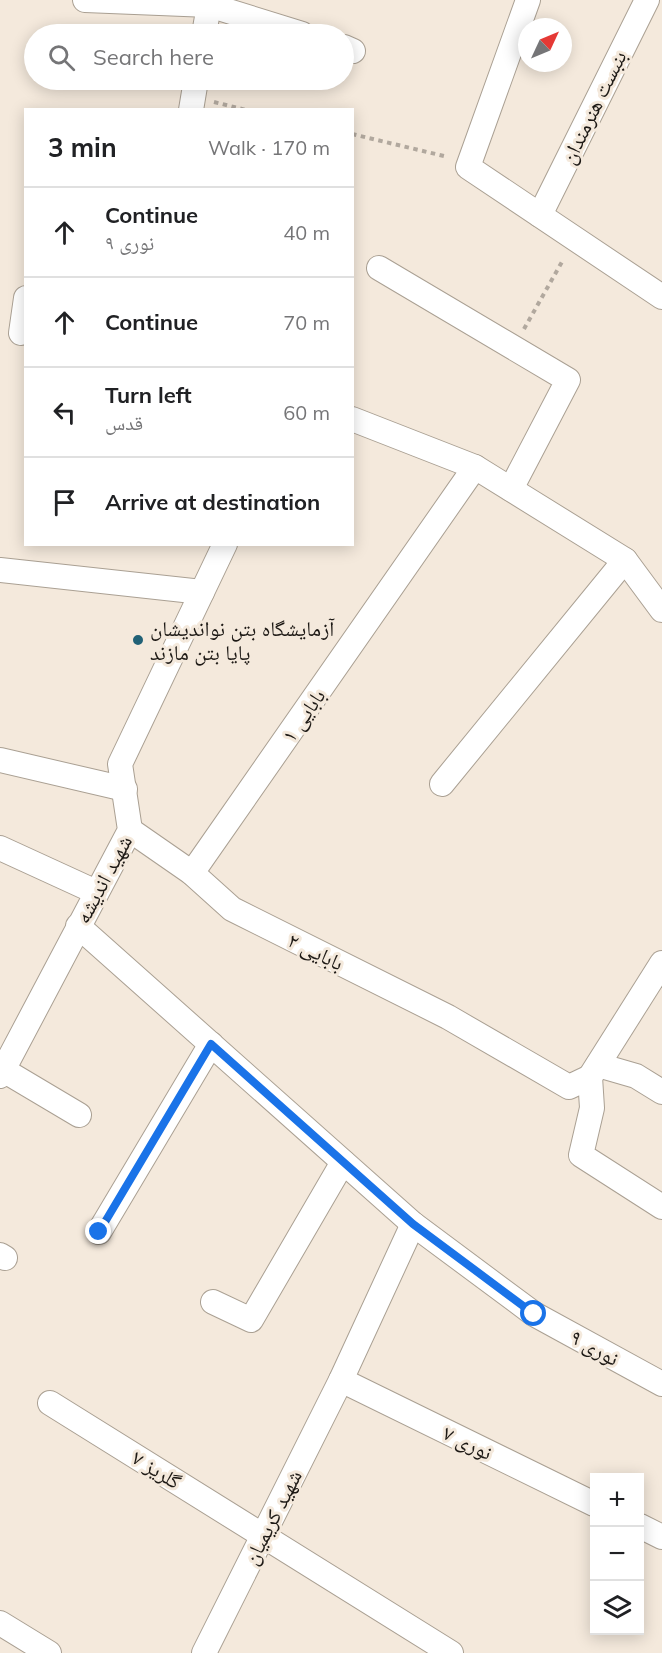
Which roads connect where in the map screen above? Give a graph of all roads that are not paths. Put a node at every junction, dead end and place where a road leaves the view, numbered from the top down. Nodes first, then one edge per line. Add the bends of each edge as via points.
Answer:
1 (85, 0) edge
2 (528, 0) edge
3 (647, 0) edge
4 (210, 3) edge
5 (206, 24) edge
6 (272, 24) edge
7 (540, 215) junction
8 (379, 268) dead end
9 (662, 297) edge
10 (24, 305) edge
11 (16, 333) edge
12 (354, 420) edge
13 (475, 467) junction
14 (511, 489) junction
15 (224, 546) edge
16 (625, 560) junction
17 (0, 570) edge
18 (202, 592) junction
19 (662, 610) edge
20 (0, 760) edge
21 (442, 784) dead end
22 (125, 789) junction
23 (130, 830) junction
24 (0, 848) edge
25 (192, 873) junction
26 (96, 892) junction
27 (78, 926) junction
28 (662, 963) edge
29 (211, 1044) junction
30 (1, 1071) edge
31 (594, 1071) junction
32 (662, 1092) edge
33 (79, 1115) dead end
34 (343, 1162) junction
35 (662, 1207) edge
36 (413, 1224) junction
37 (99, 1232) dead end
38 (213, 1302) dead end
39 (341, 1380) junction
40 (662, 1384) edge
41 (50, 1403) dead end
42 (590, 1502) edge
43 (641, 1527) edge
44 (263, 1536) junction
45 (662, 1537) edge
46 (0, 1623) edge
47 (49, 1653) edge
48 (204, 1653) edge
49 (451, 1653) edge

1 - 4 street
2 - 7 street via 468,167
3 - 7 street, بنبست هنرمندان
4 - 5 street
4 - 6 street
7 - 9 street
8 - 14 street via 568,380
10 - 11 street
12 - 13 street
13 - 14 street
13 - 25 street, بابایی ۱
14 - 16 street
15 - 18 street, شهید اندیشه
16 - 19 street
16 - 21 street
17 - 18 street
18 - 22 street, شهید اندیشه via 120,764
20 - 22 street
22 - 23 street, شهید اندیشه
23 - 25 street, بابایی ۲
23 - 26 street, شهید اندیشه
24 - 26 street
25 - 31 street, بابایی ۲ via 232,909 448,1017 568,1087
26 - 27 street, شهید اندیشه
27 - 29 street, نوری ۹
27 - 30 street, شهید اندیشه
28 - 31 street
29 - 34 street, نوری ۹
29 - 37 street
30 - 33 street
31 - 32 street via 636,1076
31 - 35 street via 592,1108 581,1155
34 - 36 street, نوری ۹
34 - 38 street via 251,1320
36 - 39 street, شهید کریمیان
36 - 40 street, نوری ۹ via 534,1314
39 - 42 street, نوری ۷
39 - 44 street, شهید کریمیان
41 - 44 street, گلریز ۷
43 - 45 street
44 - 48 street, شهید کریمیان
44 - 49 street, گلریز ۷
46 - 47 street

